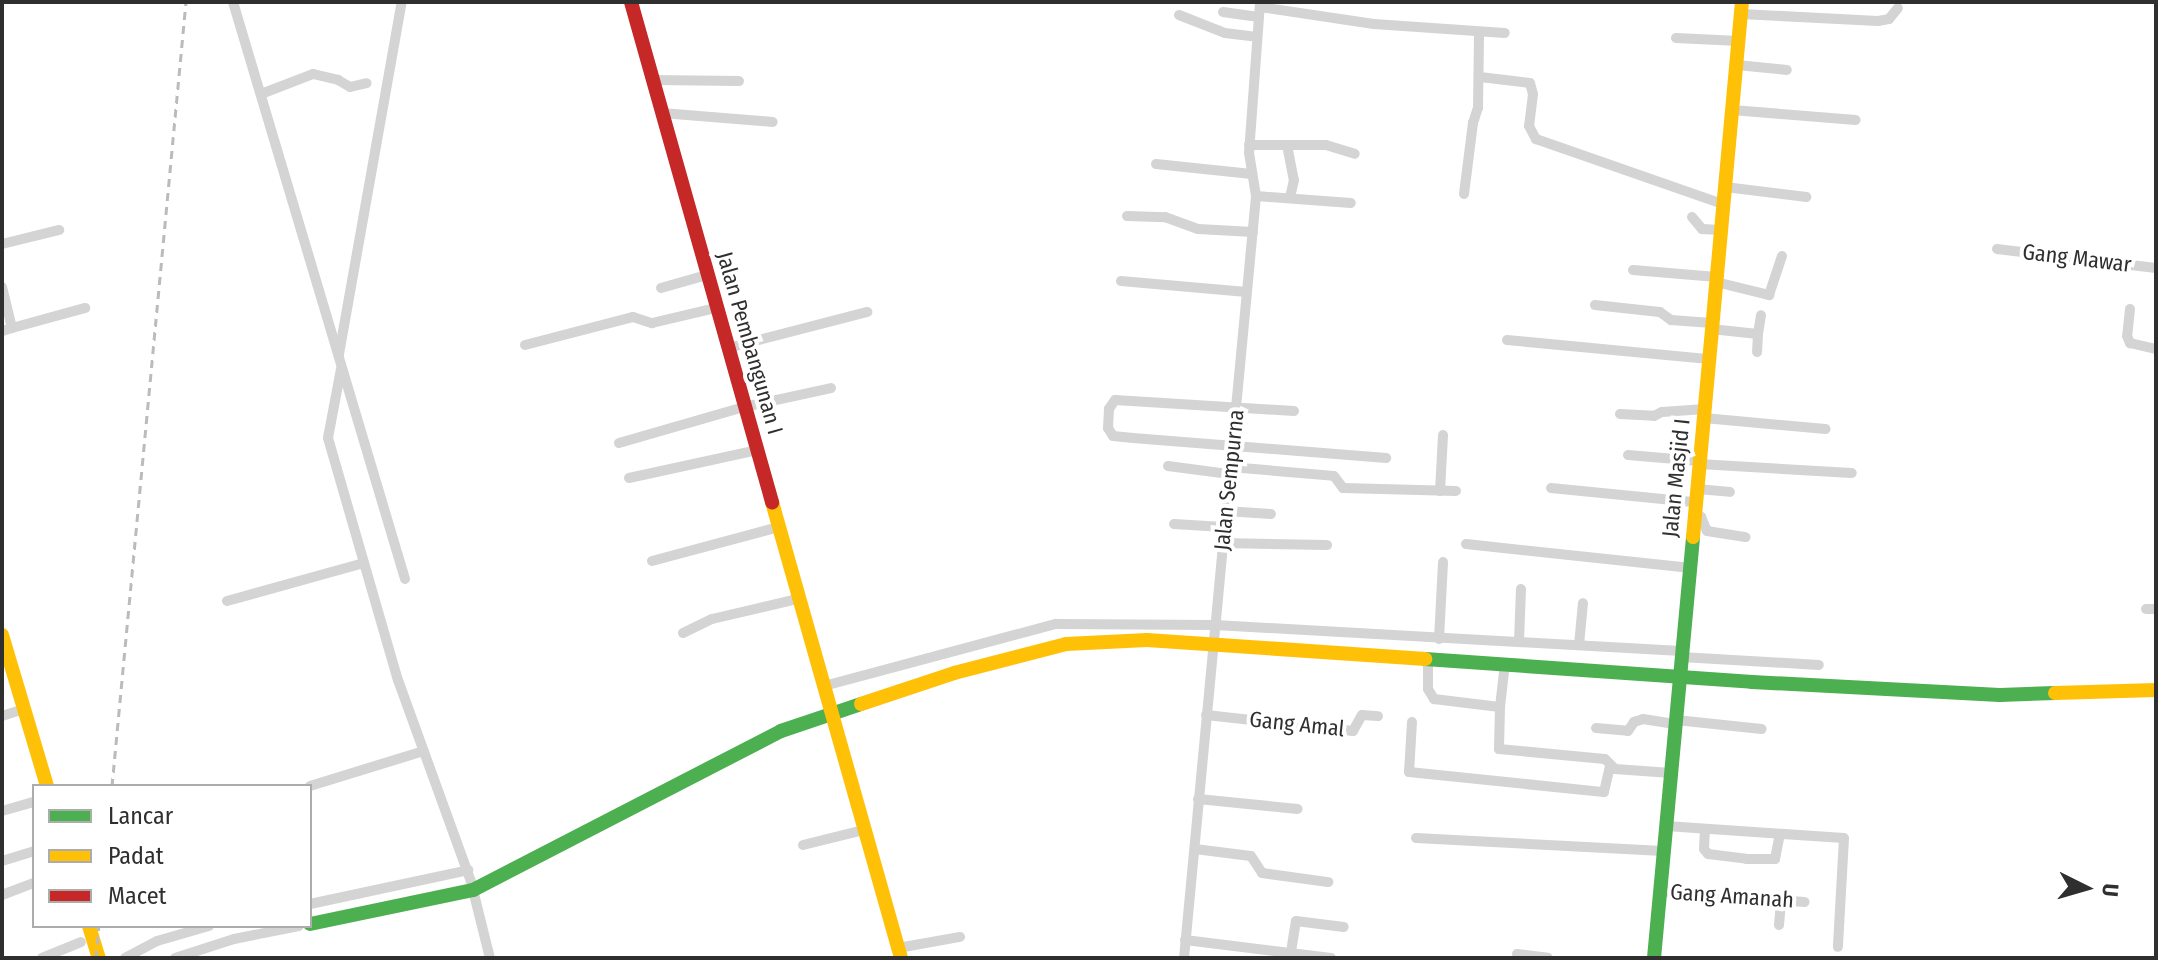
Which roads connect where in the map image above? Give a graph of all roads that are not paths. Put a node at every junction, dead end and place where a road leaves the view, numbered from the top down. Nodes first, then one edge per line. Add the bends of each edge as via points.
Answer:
1 (233, 2) edge
2 (402, 2) edge
3 (631, 2) edge
4 (1742, 8) edge
5 (1898, 8) dead end
6 (1259, 9) edge
7 (1223, 12) dead end
8 (1179, 15) dead end
9 (1479, 32) junction
10 (1505, 33) dead end
11 (1257, 37) junction
12 (1676, 38) dead end
13 (1739, 41) junction
14 (1737, 65) junction
15 (1787, 70) dead end
16 (1480, 77) junction
17 (652, 80) junction
18 (739, 81) dead end
19 (367, 83) dead end
20 (261, 94) junction
21 (1732, 110) junction
22 (662, 113) junction
23 (1856, 120) dead end
24 (773, 122) dead end
25 (1249, 145) junction
26 (1287, 145) junction
27 (1355, 154) dead end
28 (1156, 164) dead end
29 (1251, 174) junction
30 (1725, 187) junction
31 (1464, 194) dead end
32 (1256, 196) junction
33 (1290, 197) junction
34 (1806, 197) dead end
35 (1351, 203) dead end
36 (1723, 204) junction
37 (1127, 216) dead end
38 (1692, 217) dead end
39 (59, 230) dead end
40 (1720, 230) junction
41 (1253, 232) junction
42 (2, 244) edge
43 (1997, 249) dead end
44 (1782, 256) dead end
45 (2156, 268) edge
46 (1633, 270) dead end
47 (707, 275) junction
48 (1716, 280) junction
49 (1121, 281) dead end
50 (2, 287) edge
51 (661, 288) dead end
52 (1247, 292) junction
53 (1595, 305) dead end
54 (85, 308) dead end
55 (716, 308) junction
56 (2130, 309) dead end
57 (867, 312) dead end
58 (1761, 315) dead end
59 (1712, 326) junction
60 (7, 330) edge
61 (1758, 334) junction
62 (1507, 340) dead end
63 (525, 345) dead end
64 (728, 348) junction
65 (2156, 349) edge
66 (1757, 352) dead end
67 (1709, 359) junction
68 (340, 362) junction
69 (831, 388) dead end
70 (1237, 405) junction
71 (744, 407) junction
72 (1294, 411) dead end
73 (1620, 414) dead end
74 (1704, 414) junction
75 (1826, 429) dead end
76 (1443, 435) dead end
77 (619, 443) dead end
78 (1231, 448) junction
79 (757, 450) junction
80 (1628, 455) dead end
81 (1386, 458) dead end
82 (1699, 462) junction
83 (1168, 466) dead end
84 (1230, 471) junction
85 (1852, 473) dead end
86 (629, 478) dead end
87 (1551, 488) dead end
88 (1440, 491) junction
89 (1456, 491) dead end
90 (1730, 492) dead end
91 (1695, 502) junction
92 (1225, 511) junction
93 (1271, 514) dead end
94 (1174, 524) dead end
95 (779, 527) junction
96 (1223, 527) junction
97 (1746, 537) dead end
98 (1221, 543) junction
99 (1466, 544) dead end
100 (1327, 545) dead end
101 (652, 561) dead end
102 (1443, 562) dead end
103 (364, 563) junction
104 (1689, 568) junction
105 (405, 579) dead end
106 (1521, 589) dead end
107 (797, 599) junction
108 (227, 601) dead end
109 (1583, 603) dead end
110 (683, 633) dead end
111 (1214, 634) junction
112 (2, 635) edge
113 (1439, 639) junction
114 (1519, 641) junction
115 (1377, 645) junction
116 (1579, 645) junction
117 (1428, 657) junction
118 (1505, 663) junction
119 (1680, 664) junction
120 (1819, 665) dead end
121 (2, 674) edge
122 (2156, 690) edge
123 (828, 700) junction
124 (1500, 707) junction
125 (13, 713) edge
126 (1206, 715) junction
127 (1378, 716) dead end
128 (1412, 722) dead end
129 (1676, 722) junction
130 (1596, 728) dead end
131 (1762, 729) dead end
132 (424, 751) junction
133 (1610, 766) junction
134 (1671, 773) junction
135 (40, 784) edge
136 (312, 785) edge
137 (1198, 799) junction
138 (32, 803) edge
139 (1298, 809) dead end
140 (2, 811) edge
141 (1666, 826) junction
142 (1705, 829) junction
143 (864, 830) junction
144 (1780, 834) junction
145 (1416, 838) dead end
146 (803, 845) dead end
147 (1195, 849) junction
148 (1663, 851) junction
149 (32, 852) edge
150 (2, 861) edge
151 (470, 880) junction
152 (1328, 882) dead end
153 (32, 884) edge
154 (1659, 891) junction
155 (2, 895) edge
156 (1781, 900) junction
157 (1805, 902) dead end
158 (312, 904) edge
159 (312, 923) edge
160 (1779, 925) dead end
161 (1344, 927) dead end
162 (78, 928) edge
163 (90, 928) edge
164 (202, 928) edge
165 (289, 928) edge
166 (960, 937) dead end
167 (1185, 940) junction
168 (81, 942) junction
169 (1838, 947) dead end
170 (1291, 952) junction
171 (900, 953) edge
172 (1517, 954) dead end
173 (42, 958) edge
174 (86, 958) edge
175 (99, 958) edge
176 (125, 958) edge
177 (175, 958) edge
178 (490, 958) edge
179 (1184, 958) edge
180 (1331, 958) edge
181 (1548, 958) edge
182 (1654, 958) edge

1 - 20 street
2 - 68 street
3 - 17 main road, Jalan Pembangunan I
4 - 5 street via 1878,21 1889,19
4 - 13 main road, Jalan Masjid I
6 - 7 street
6 - 9 street
6 - 11 street, Jalan Sempurna
8 - 11 street via 1225,33
9 - 10 street
9 - 16 street
11 - 25 street, Jalan Sempurna
12 - 13 street
13 - 14 main road, Jalan Masjid I
14 - 15 street
14 - 21 main road, Jalan Masjid I
16 - 31 street
16 - 36 street via 1530,83 1529,126 1536,139
17 - 18 street
17 - 22 main road, Jalan Pembangunan I
19 - 20 street via 350,87 313,74
20 - 68 street
21 - 23 street
21 - 30 main road, Jalan Masjid I
22 - 24 street
22 - 47 main road, Jalan Pembangunan I
25 - 26 street
25 - 29 street, Jalan Sempurna
26 - 27 street via 1326,145
26 - 33 street via 1293,167
28 - 29 street
29 - 32 street, Jalan Sempurna
30 - 34 street
30 - 36 main road, Jalan Masjid I
32 - 33 street
32 - 41 street, Jalan Sempurna
33 - 35 street
36 - 40 main road, Jalan Masjid I
37 - 41 street
38 - 40 street via 1702,229
39 - 42 street
40 - 48 main road, Jalan Masjid I
41 - 52 street, Jalan Sempurna
43 - 45 street, Gang Mawar
44 - 48 street via 1769,295
46 - 48 street
47 - 51 street
47 - 55 main road, Jalan Pembangunan I
48 - 59 main road, Jalan Masjid I
49 - 52 street
50 - 60 street
52 - 70 street, Jalan Sempurna
53 - 59 street via 1660,312 1671,320
54 - 60 street
55 - 63 street via 652,323 633,317
55 - 64 main road, Jalan Pembangunan I
56 - 65 street via 2130,343
57 - 64 street
58 - 61 street
59 - 61 street
59 - 67 main road, Jalan Masjid I
61 - 66 street
62 - 67 street
64 - 71 main road, Jalan Pembangunan I
67 - 74 main road, Jalan Masjid I
68 - 103 street via 328,438
68 - 105 street
69 - 71 street
70 - 72 street
70 - 78 street, Jalan Sempurna
70 - 78 street via 1115,400 1109,409 1113,436
71 - 77 street
71 - 79 main road, Jalan Pembangunan I
73 - 74 street
74 - 75 street
74 - 82 main road, Jalan Masjid I
76 - 88 street
78 - 81 street
78 - 84 street, Jalan Sempurna
79 - 86 street
79 - 95 main road, Jalan Pembangunan I
80 - 82 street
82 - 85 street
82 - 91 main road, Jalan Masjid I
83 - 84 street
84 - 88 street via 1334,476 1343,488
84 - 92 street, Jalan Sempurna
87 - 91 street
88 - 89 street
90 - 91 street
91 - 97 street via 1707,531
91 - 104 main road, Jalan Masjid I
92 - 93 street
92 - 96 street, Jalan Sempurna
94 - 96 street
95 - 101 street
95 - 107 main road, Jalan Pembangunan I
96 - 98 street, Jalan Sempurna
98 - 100 street
98 - 111 street, Jalan Sempurna
99 - 104 street
102 - 113 street
103 - 108 street
103 - 132 street
104 - 119 main road, Jalan Masjid I
106 - 114 street
107 - 110 street via 712,619
107 - 123 main road, Jalan Pembangunan I
109 - 116 street
111 - 115 main road
111 - 123 main road via 1066,644
111 - 123 street via 1056,624
111 - 126 street, Jalan Sempurna
112 - 125 main road
113 - 114 street
113 - 115 street
114 - 116 street
115 - 117 main road
116 - 119 street
117 - 118 main road
117 - 124 street via 1428,689 1434,699
118 - 119 main road
118 - 124 street
119 - 120 street
119 - 122 main road via 2000,695
119 - 129 main road, Jalan Masjid I
121 - 125 main road
123 - 143 main road, Jalan Pembangunan I
123 - 151 main road via 781,731
124 - 133 street via 1499,749 1605,759
125 - 135 main road
126 - 127 street, Gang Amal via 1353,731 1362,715
126 - 137 street, Jalan Sempurna
128 - 133 street via 1409,772 1605,792
129 - 130 street via 1643,719 1628,731
129 - 131 street
129 - 134 main road, Jalan Masjid I
132 - 136 street
132 - 151 street
133 - 134 street
134 - 141 main road, Jalan Masjid I
137 - 139 street
137 - 147 street, Jalan Sempurna
138 - 140 street
141 - 142 street
141 - 148 main road, Jalan Masjid I
142 - 144 street
142 - 144 street via 1708,854 1746,859 1775,859
143 - 146 street
143 - 171 main road, Jalan Pembangunan I
144 - 169 street via 1844,838
145 - 148 street
147 - 152 street via 1251,856 1262,873
147 - 167 street, Jalan Sempurna
148 - 154 main road, Jalan Masjid I
149 - 150 street
151 - 158 street
151 - 159 main road
151 - 178 street
153 - 155 street
154 - 156 street, Gang Amanah
154 - 182 main road, Jalan Masjid I
156 - 157 street, Gang Amanah
156 - 160 street
161 - 170 street via 1296,921
162 - 168 main road
163 - 175 main road
164 - 176 street via 157,941
165 - 177 street
166 - 171 street
167 - 170 street
167 - 179 street, Jalan Sempurna
168 - 173 street
168 - 174 main road
170 - 180 street
172 - 181 street

